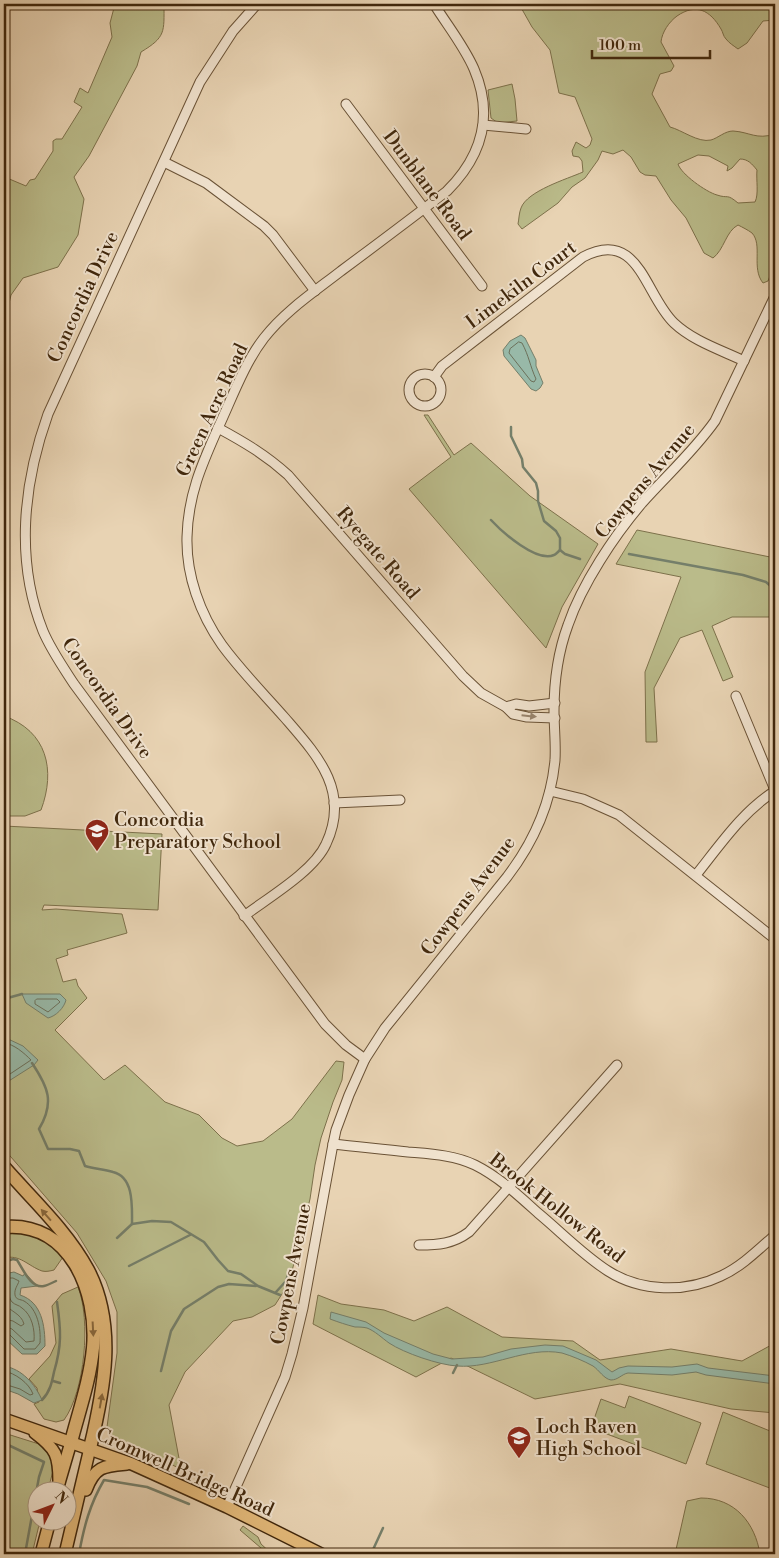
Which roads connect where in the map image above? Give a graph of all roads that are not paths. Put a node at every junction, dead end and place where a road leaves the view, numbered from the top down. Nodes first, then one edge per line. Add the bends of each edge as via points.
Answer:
1 (257, 4) edge
2 (434, 4) edge
3 (346, 104) dead end
4 (484, 125) junction
5 (526, 129) dead end
6 (164, 162) junction
7 (424, 208) junction
8 (482, 286) dead end
9 (315, 291) junction
10 (775, 296) edge
11 (744, 361) junction
12 (434, 376) dead end
13 (218, 428) junction
14 (736, 696) dead end
15 (555, 703) junction
16 (506, 707) junction
17 (555, 718) junction
18 (775, 790) edge
19 (550, 791) junction
20 (400, 800) dead end
21 (334, 803) junction
22 (696, 875) junction
23 (244, 916) junction
24 (775, 939) edge
25 (365, 1059) junction
26 (616, 1065) dead end
27 (333, 1144) junction
28 (4, 1167) edge
29 (510, 1188) junction
30 (4, 1227) edge
31 (775, 1235) edge
32 (419, 1245) dead end
33 (4, 1419) edge
34 (26, 1427) junction
35 (71, 1442) junction
36 (90, 1448) junction
37 (132, 1464) junction
38 (58, 1480) edge
39 (60, 1480) edge
40 (78, 1504) edge
41 (227, 1507) junction
42 (78, 1513) edge
43 (48, 1530) edge
44 (72, 1530) edge
45 (42, 1554) edge
46 (65, 1554) edge
47 (321, 1554) edge

1 - 6 street, Concordia Drive via 233,32 200,82
2 - 4 street, Green Acre Road via 474,68 483,100
3 - 7 street, Dunblane Road
4 - 5 street
4 - 7 street, Green Acre Road via 468,166 447,191
6 - 9 street via 206,183 264,226
6 - 23 street, Concordia Drive via 58,390 38,443 27,500 28,574 43,632 61,665
7 - 8 street, Dunblane Road
7 - 9 street, Green Acre Road
9 - 13 street, Green Acre Road via 275,324 262,340
10 - 11 street, Cowpens Avenue
11 - 12 street, Limekiln Court via 681,329 664,310 638,266 619,251 606,250 594,251 583,257 442,366
11 - 15 street, Cowpens Avenue via 710,428 624,527 580,598 561,649
13 - 16 street, Ryegate Road via 252,446 288,475 463,676
13 - 21 street, Green Acre Road via 198,471 188,516 186,539 193,584 200,606 222,644 314,751 332,786
14 - 18 street
15 - 16 street
15 - 17 street, Cowpens Avenue
16 -> 17 street, Ryegate Road via 513,714
17 - 19 street, Cowpens Avenue via 555,759
18 - 22 street via 752,808
19 - 22 street via 583,799 619,815
19 - 25 street, Cowpens Avenue via 535,833 516,865 385,1028
20 - 21 street
21 - 23 street, Green Acre Road via 331,830 321,854
22 - 24 street
23 - 25 street, Concordia Drive via 325,1024
25 - 27 street, Cowpens Avenue
26 - 29 street
27 - 29 street, Brook Hollow Road via 455,1158 488,1172
27 - 41 street, Cowpens Avenue via 292,1354 285,1377
36 -> 28 highway via 105,1365 106,1346 99,1298 78,1254
29 - 31 street, Brook Hollow Road via 597,1264 624,1279 652,1287 682,1288 710,1281 733,1269
29 - 32 street via 461,1238 439,1245
30 -> 35 highway via 30,1228 51,1238 75,1265 86,1290 92,1320 91,1368
33 - 34 main road, Cromwell Bridge Road
34 - 35 main road, Cromwell Bridge Road
34 - 38 main road via 54,1449 59,1462
35 - 36 main road, Cromwell Bridge Road
35 - 39 main road
36 - 37 main road, Cromwell Bridge Road
36 - 40 main road
37 - 41 main road, Cromwell Bridge Road
37 - 42 main road via 107,1466 94,1474
41 - 47 main road, Cromwell Bridge Road
43 - 45 main road
44 - 46 main road

